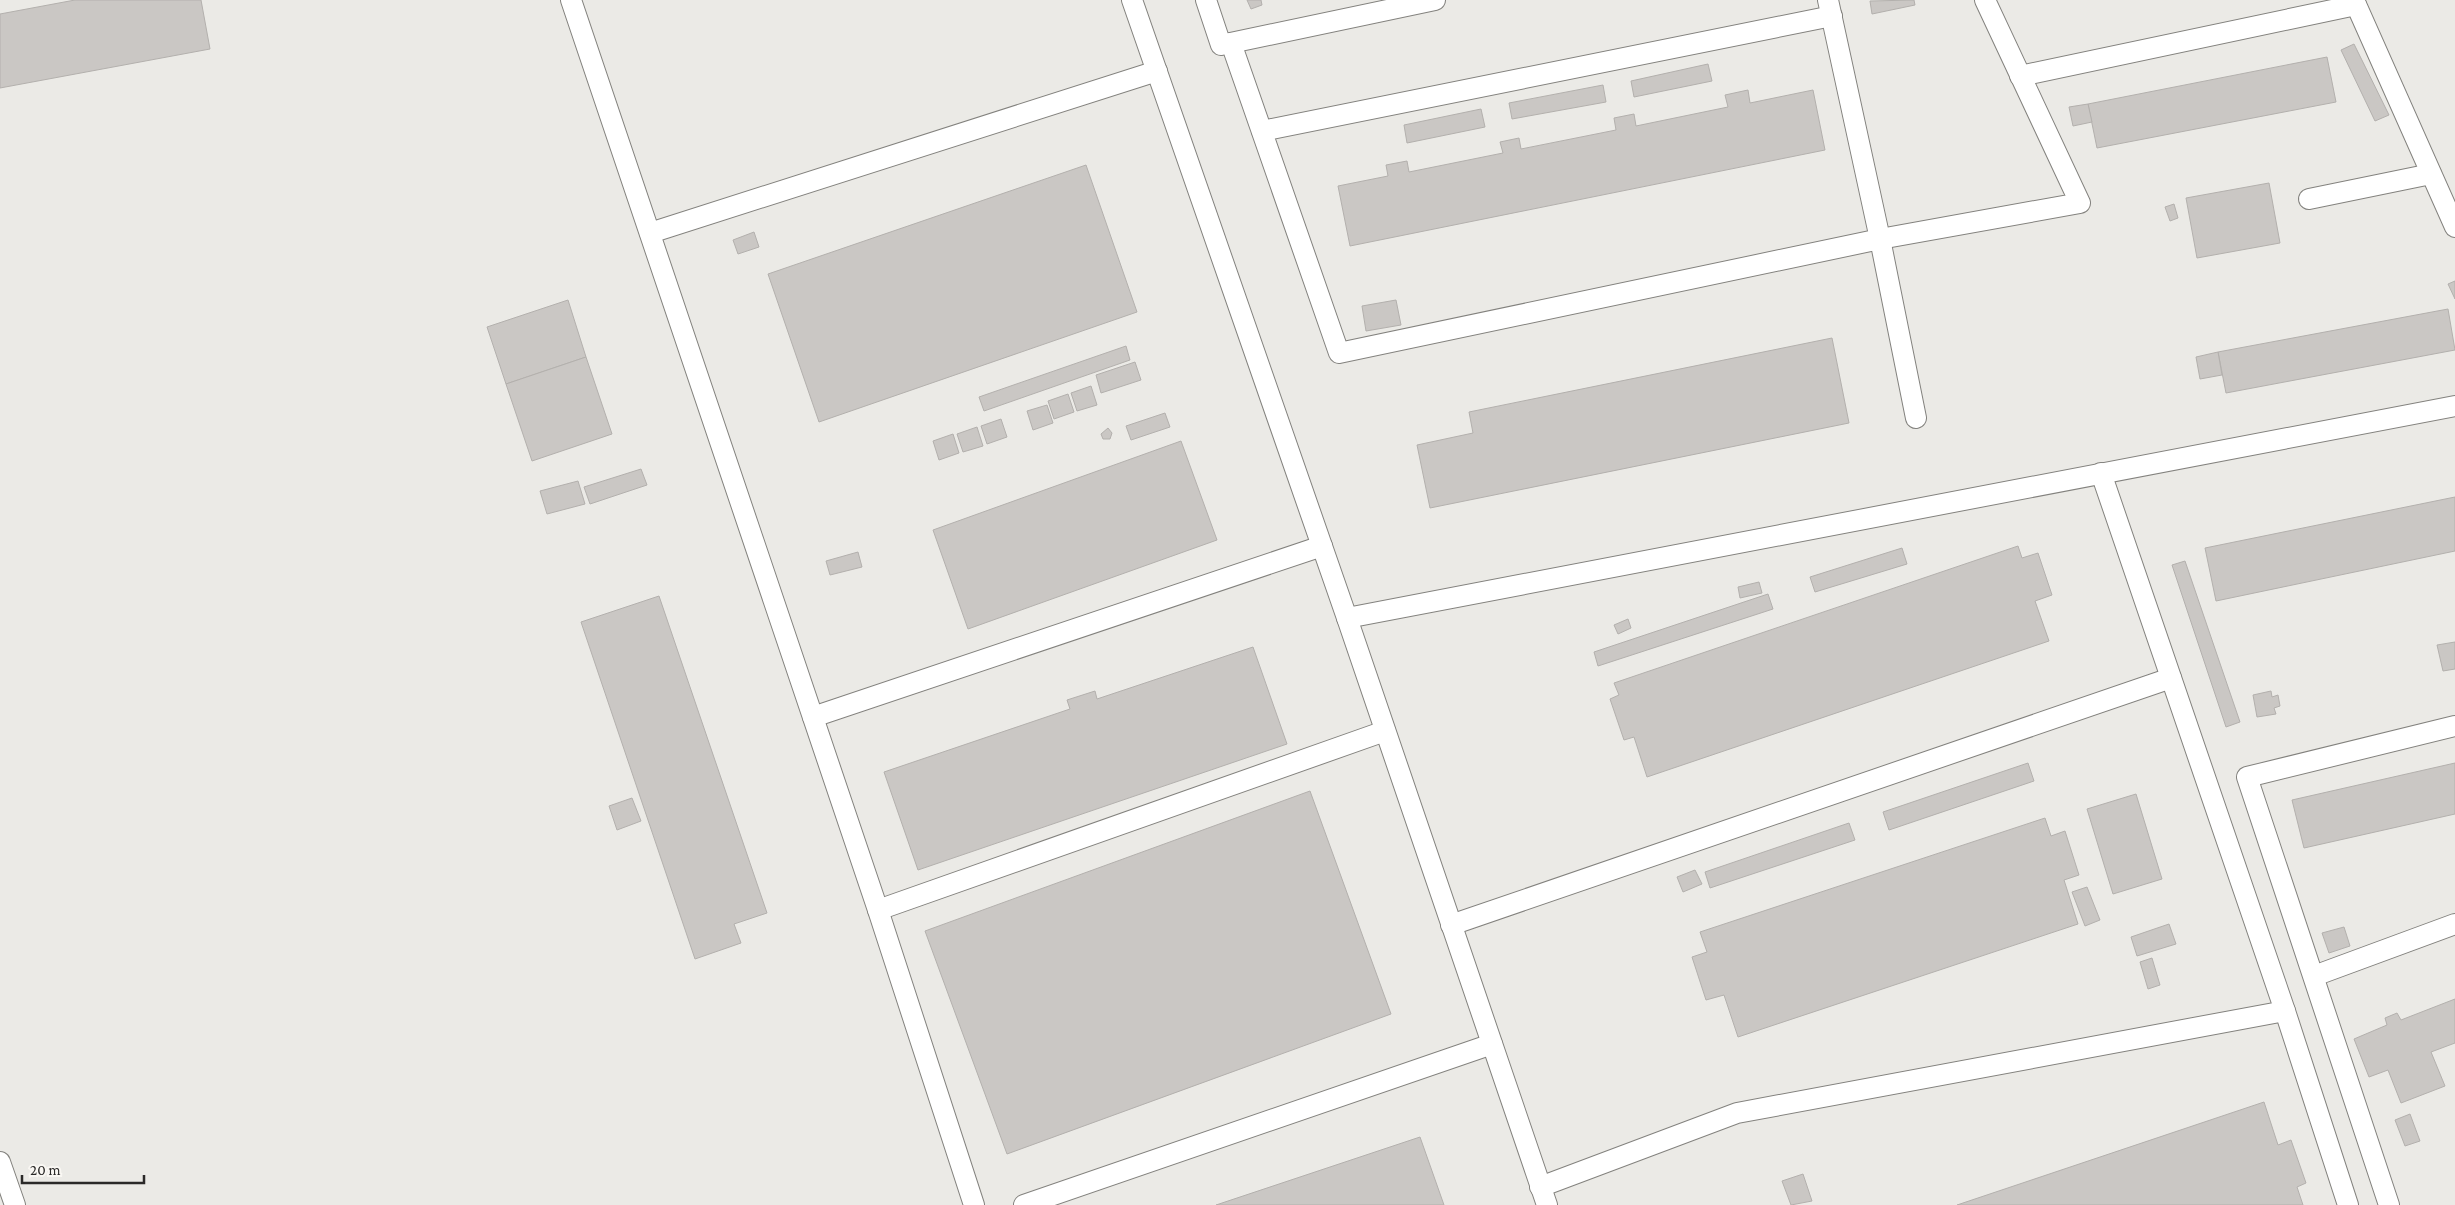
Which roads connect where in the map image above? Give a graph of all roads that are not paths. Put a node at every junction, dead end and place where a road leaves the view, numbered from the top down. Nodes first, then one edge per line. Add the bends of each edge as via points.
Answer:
1 (571, 0) edge
2 (1132, 0) edge
3 (1206, 0) edge
4 (1435, 0) edge
5 (1985, 0) edge
6 (2355, 3) edge
7 (1830, 8) edge
8 (1231, 43) junction
9 (1157, 71) junction
10 (2020, 76) junction
11 (1262, 132) junction
12 (2431, 174) junction
13 (2309, 199) dead end
14 (2455, 227) edge
15 (650, 233) junction
16 (1880, 239) junction
17 (2455, 406) edge
18 (1916, 418) dead end
19 (2101, 473) junction
20 (1322, 546) junction
21 (1347, 618) junction
22 (2171, 678) junction
23 (813, 717) junction
24 (2455, 726) edge
25 (1385, 731) junction
26 (878, 910) junction
27 (2455, 924) edge
28 (1451, 925) junction
29 (2314, 976) junction
30 (2285, 1010) junction
31 (1492, 1044) junction
32 (0, 1162) edge
33 (1543, 1196) edge
34 (15, 1205) edge
35 (974, 1205) edge
36 (1024, 1205) edge
37 (2348, 1205) edge
38 (2389, 1205) edge

1 - 15 lane
2 - 9 lane
3 - 8 lane via 1221,45
4 - 8 lane
5 - 10 lane
6 - 10 lane
6 - 12 lane
7 - 11 lane
7 - 16 lane
8 - 11 lane
9 - 15 lane
9 - 20 lane
10 - 16 lane via 2080,203
11 - 16 lane via 1338,353
12 - 13 lane
12 - 14 lane
15 - 23 lane
16 - 18 lane
17 - 19 lane
19 - 21 lane
19 - 22 lane
20 - 21 lane
20 - 23 lane
21 - 25 lane
22 - 28 lane
22 - 30 lane
23 - 26 lane
24 - 29 lane via 2247,777
25 - 26 lane
25 - 28 lane
26 - 35 lane
27 - 29 lane
28 - 31 lane
29 - 38 lane
30 - 33 lane via 1737,1113
30 - 37 lane
31 - 33 lane
31 - 36 lane
32 - 34 lane

